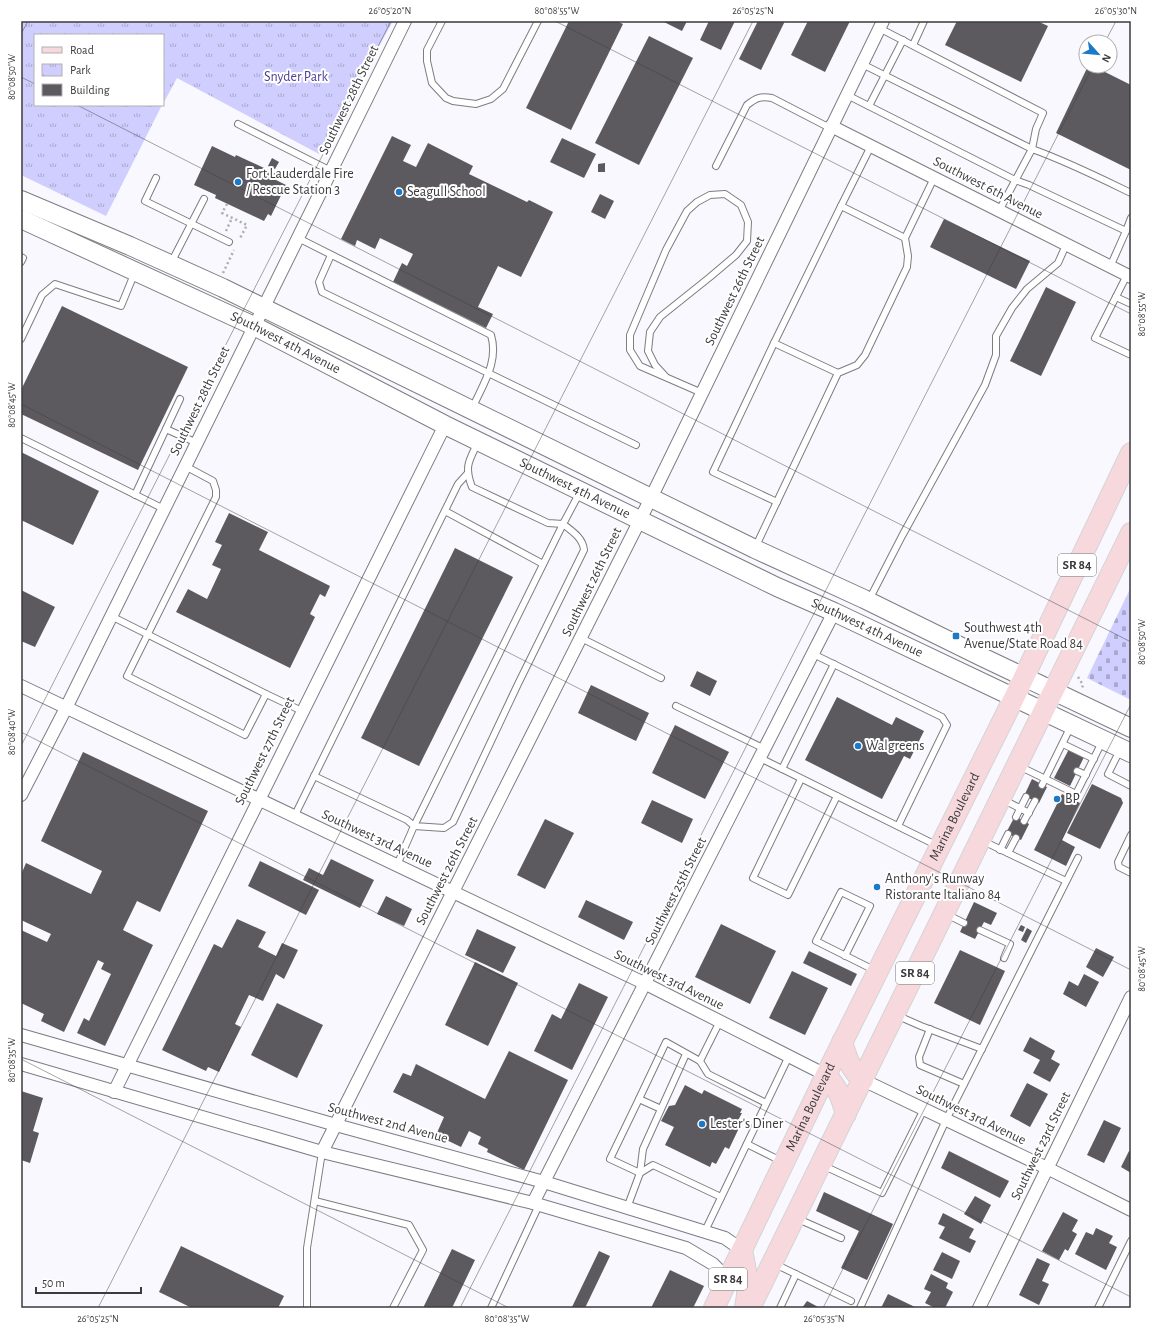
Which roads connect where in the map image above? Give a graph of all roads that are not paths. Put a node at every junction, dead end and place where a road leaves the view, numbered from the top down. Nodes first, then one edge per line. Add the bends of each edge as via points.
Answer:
1 (405, 21) edge
2 (442, 21) edge
3 (538, 21) edge
4 (924, 21) edge
5 (881, 24) edge
6 (902, 40) junction
7 (913, 45) junction
8 (862, 64) junction
9 (885, 76) junction
10 (847, 95) junction
11 (869, 106) junction
12 (238, 124) dead end
13 (831, 127) junction
14 (871, 146) junction
15 (1032, 150) junction
16 (716, 166) dead end
17 (331, 171) junction
18 (156, 178) dead end
19 (934, 178) junction
20 (1015, 180) junction
21 (1131, 193) edge
22 (204, 199) dead end
23 (21, 200) edge
24 (841, 206) junction
25 (999, 211) junction
26 (1131, 218) edge
27 (21, 219) edge
28 (191, 224) junction
29 (1126, 231) junction
30 (298, 238) junction
31 (905, 238) junction
32 (229, 242) dead end
33 (1066, 245) junction
34 (331, 255) junction
35 (21, 257) edge
36 (21, 262) edge
37 (170, 264) junction
38 (1110, 267) junction
39 (136, 271) junction
40 (1129, 276) edge
41 (1116, 297) junction
42 (1131, 304) edge
43 (264, 308) junction
44 (254, 326) junction
45 (21, 339) edge
46 (774, 343) junction
47 (1131, 355) edge
48 (488, 372) junction
49 (838, 373) junction
50 (666, 377) junction
51 (702, 392) junction
52 (180, 399) dead end
53 (472, 410) junction
54 (445, 424) junction
55 (166, 429) junction
56 (21, 438) edge
57 (479, 441) junction
58 (197, 443) junction
59 (636, 445) dead end
60 (1131, 453) edge
61 (185, 466) junction
62 (468, 473) junction
63 (581, 491) junction
64 (135, 495) junction
65 (651, 498) junction
66 (777, 502) junction
67 (164, 509) junction
68 (445, 511) junction
69 (640, 520) junction
70 (563, 524) junction
71 (1131, 533) edge
72 (755, 549) junction
73 (543, 564) junction
74 (869, 601) junction
75 (834, 612) junction
76 (111, 616) junction
77 (148, 635) junction
78 (581, 638) junction
79 (813, 654) junction
80 (834, 664) junction
81 (1024, 677) junction
82 (661, 678) dead end
83 (21, 686) edge
84 (1053, 691) junction
85 (266, 694) junction
86 (1014, 698) junction
87 (676, 706) dead end
88 (66, 708) junction
89 (302, 711) junction
90 (1043, 711) junction
91 (1072, 725) junction
92 (1131, 728) edge
93 (1103, 740) junction
94 (1063, 744) junction
95 (1126, 751) edge
96 (763, 753) junction
97 (1094, 759) junction
98 (1055, 760) junction
99 (1062, 763) dead end
100 (1017, 765) junction
101 (782, 769) junction
102 (1077, 771) dead end
103 (1086, 775) junction
104 (314, 776) junction
105 (802, 779) junction
106 (1044, 782) junction
107 (1131, 786) edge
108 (21, 795) edge
109 (837, 796) junction
110 (1026, 797) dead end
111 (1000, 798) junction
112 (258, 800) junction
113 (1034, 801) dead end
114 (1020, 808) junction
115 (1029, 813) junction
116 (294, 817) junction
117 (1016, 817) dead end
118 (1024, 821) dead end
119 (414, 826) junction
120 (898, 826) junction
121 (1008, 834) dead end
122 (1131, 835) edge
123 (1016, 838) dead end
124 (980, 840) junction
125 (940, 847) junction
126 (1000, 850) junction
127 (1008, 853) junction
128 (1078, 858) dead end
129 (397, 865) junction
130 (1131, 873) edge
131 (1066, 881) junction
132 (454, 892) junction
133 (944, 913) junction
134 (964, 923) dead end
135 (980, 930) dead end
136 (845, 956) junction
137 (1004, 958) dead end
138 (877, 972) junction
139 (646, 984) junction
140 (1131, 997) edge
141 (895, 1014) junction
142 (720, 1021) junction
143 (930, 1029) junction
144 (21, 1035) edge
145 (842, 1042) junction
146 (982, 1049) junction
147 (686, 1054) junction
148 (788, 1056) junction
149 (700, 1061) junction
150 (21, 1064) edge
151 (127, 1066) junction
152 (826, 1075) junction
153 (863, 1080) junction
154 (964, 1084) junction
155 (114, 1092) junction
156 (639, 1099) junction
157 (766, 1103) junction
158 (661, 1109) junction
159 (924, 1109) junction
160 (846, 1114) junction
161 (946, 1120) junction
162 (336, 1125) junction
163 (746, 1144) junction
164 (322, 1152) junction
165 (784, 1162) junction
166 (821, 1164) junction
167 (1047, 1168) junction
168 (640, 1174) junction
169 (544, 1182) junction
170 (721, 1197) junction
171 (315, 1200) junction
172 (536, 1204) junction
173 (627, 1208) junction
174 (1131, 1210) edge
175 (794, 1217) junction
176 (705, 1232) junction
177 (841, 1238) dead end
178 (1131, 1241) edge
179 (742, 1250) junction
180 (772, 1262) junction
181 (796, 1274) junction
182 (728, 1279) junction
183 (851, 1301) dead end
184 (307, 1308) edge
185 (393, 1308) edge
186 (491, 1308) edge
187 (714, 1308) edge
188 (745, 1308) edge
189 (750, 1308) edge
190 (780, 1308) edge
191 (860, 1308) edge
192 (979, 1308) edge
193 (1098, 1308) edge

1 - 17 street, Southwest 28th Street
2 - 3 lane via 427,50 432,83 453,102 476,104 491,99 503,89
4 - 7 lane
5 - 6 lane
5 - 8 street, Southwest 26th Street
6 - 7 lane
6 - 9 lane
7 - 15 lane via 1044,112 1036,129
8 - 9 lane
8 - 10 street, Southwest 26th Street
9 - 11 lane
9 - 15 lane
10 - 11 lane
10 - 13 street, Southwest 26th Street
11 - 20 lane
12 - 17 lane
13 - 14 street, Southwest 6th Avenue
13 - 16 lane via 763,96 747,105
13 - 51 street, Southwest 26th Street
14 - 19 street, Southwest 6th Avenue
14 - 24 lane
15 - 20 lane
15 - 21 lane via 1053,156
17 - 30 street, Southwest 28th Street
18 - 28 lane via 145,201
19 - 25 street, Southwest 6th Avenue
19 - 31 lane
20 - 25 lane
20 - 29 lane
22 - 28 lane
23 - 37 street, Southwest 4th Avenue
24 - 31 lane
24 - 46 lane
25 - 33 street, Southwest 6th Avenue
26 - 29 lane
27 - 39 street, Southwest 4th Avenue
28 - 32 lane
28 - 37 lane
29 - 38 lane
30 - 34 lane
30 - 43 street, Southwest 28th Street
31 - 49 lane via 907,267 865,355 857,364
33 - 38 street, Southwest 6th Avenue
33 - 74 lane via 1058,263 1027,289 1012,308 996,336 996,355 985,385
34 - 48 lane via 491,335 494,345 493,362
34 - 48 lane via 320,282 322,292
35 - 36 lane
37 - 43 street, Southwest 4th Avenue
38 - 40 street, Southwest 6th Avenue
39 - 44 street, Southwest 4th Avenue
39 - 45 lane via 121,306 55,284 42,295
40 - 41 lane
41 - 42 lane
41 - 47 lane via 1095,338
43 - 44 street, Southwest 28th Street
43 - 53 street, Southwest 4th Avenue
44 - 54 street, Southwest 4th Avenue
44 - 58 street, Southwest 28th Street
46 - 49 lane
46 - 66 lane via 712,472
48 - 53 lane
48 - 59 lane
49 - 66 lane
50 - 50 lane via 655,365 648,350 650,332 660,317 726,264 747,241 746,213 741,205 725,194 710,194 687,211 666,250 630,335 630,350 640,366
50 - 51 lane
51 - 65 street, Southwest 26th Street
52 - 55 lane
53 - 65 street, Southwest 4th Avenue
54 - 57 street, Southwest 4th Avenue
54 - 89 street, Southwest 27th Street
55 - 58 lane
55 - 64 lane
56 - 64 lane
57 - 62 lane via 467,464
57 - 63 street, Southwest 4th Avenue
58 - 61 street, Southwest 28th Street
60 - 81 main road, Marina Boulevard / SR 84
61 - 67 street, Southwest 28th Street
61 - 77 lane via 213,481 216,497
62 - 68 lane via 458,484
62 - 70 lane via 472,487 548,523
63 - 69 street, Southwest 4th Avenue
63 - 70 lane
64 - 67 lane
65 - 69 street, Southwest 26th Street
65 - 72 street, Southwest 4th Avenue
66 - 72 lane
67 - 76 street, Southwest 28th Street
68 - 73 lane
68 - 104 lane
69 - 75 street, Southwest 4th Avenue
69 - 78 street, Southwest 26th Street
70 - 73 lane
70 - 119 lane via 575,534 583,544 584,550 453,822 444,828
71 - 84 main road, SR 84
72 - 74 street, Southwest 4th Avenue
73 - 119 lane
74 - 81 street, Southwest 4th Avenue
75 - 79 street, Southwest 25th Street
75 - 86 street, Southwest 4th Avenue
76 - 77 lane
76 - 88 street, Southwest 28th Street
77 - 85 lane
77 - 85 lane via 127,676 245,735
78 - 82 lane
78 - 132 street, Southwest 26th Street
79 - 80 lane
79 - 96 street, Southwest 25th Street
80 - 101 lane
80 - 120 lane via 942,717 947,726
81 - 84 street, Southwest 4th Avenue
81 - 86 main road, Marina Boulevard / SR 84
83 - 88 street, Southwest 3rd Avenue
84 - 90 main road, SR 84
84 - 92 street, Southwest 4th Avenue
85 - 89 lane
86 - 90 street, Southwest 4th Avenue
86 - 125 main road, Marina Boulevard / SR 84
87 - 96 lane
88 - 108 street, Southwest 28th Street
88 - 112 street, Southwest 3rd Avenue
89 - 112 street, Southwest 27th Street
90 - 91 street, Southwest 4th Avenue
90 - 100 main road, SR 84
91 - 93 street, Southwest 4th Avenue
91 - 94 lane
93 - 95 street, Southwest 4th Avenue
93 - 97 lane
94 - 97 lane
94 - 98 lane
95 - 107 lane via 1108,774
96 - 101 lane
96 - 139 street, Southwest 25th Street
97 - 103 lane
98 - 99 lane
98 - 106 lane
100 - 106 lane
100 - 111 main road, SR 84
101 - 105 lane
102 - 103 lane
103 - 106 lane via 1076,794
104 - 116 lane
104 - 119 lane via 407,820
105 - 109 lane
105 - 109 lane via 753,878 788,895
109 - 120 lane
110 - 114 lane
111 - 114 lane
111 - 124 main road, SR 84
112 - 116 street, Southwest 3rd Avenue
112 - 151 street, Southwest 27th Street
113 - 115 lane
114 - 115 lane
114 - 117 lane
115 - 118 lane
116 - 129 street, Southwest 3rd Avenue
119 - 129 lane
120 - 125 lane
121 - 126 lane
122 - 130 lane via 1118,862 1119,867
123 - 127 lane
124 - 126 lane
124 - 133 main road, SR 84
125 - 138 main road, Marina Boulevard / SR 84
126 - 127 lane
127 - 131 lane
128 - 131 lane
129 - 132 street, Southwest 3rd Avenue
131 - 146 lane
132 - 139 street, Southwest 3rd Avenue
132 - 162 street, Southwest 26th Street
133 - 134 lane
133 - 141 main road, SR 84
135 - 137 lane via 1010,944
136 - 136 lane via 816,941 841,892 870,906
136 - 138 lane
138 - 145 main road, Marina Boulevard / SR 84
139 - 142 street, Southwest 3rd Avenue
139 - 169 street, Southwest 25th Street
140 - 167 street, Southwest 23rd Street
141 - 143 lane
141 - 153 main road, SR 84
142 - 148 street, Southwest 3rd Avenue
142 - 149 lane
143 - 146 lane
143 - 154 lane via 918,1057 920,1065
144 - 151 street, Southwest 2nd Avenue
145 - 152 main road, Marina Boulevard / SR 84
145 - 153 main road via 854,1073
146 - 154 lane
147 - 149 lane
147 - 156 lane via 666,1042
147 - 158 lane
148 - 152 street, Southwest 3rd Avenue
148 - 157 lane
149 - 157 lane via 708,1074
150 - 155 street
151 - 155 street, Southwest 27th Street
151 - 162 street, Southwest 2nd Avenue
152 - 160 main road via 840,1092
152 - 165 main road, Marina Boulevard / SR 84
153 - 159 street, Southwest 3rd Avenue
153 - 160 main road, SR 84
154 - 161 lane
155 - 164 street
156 - 158 lane
156 - 168 lane via 610,1159
157 - 163 lane
158 - 168 lane via 643,1149
159 - 161 street, Southwest 3rd Avenue
159 - 166 lane via 882,1193
160 - 166 main road, SR 84
161 - 167 street, Southwest 3rd Avenue
161 - 191 lane
162 - 164 street, Southwest 26th Street
162 - 169 street, Southwest 2nd Avenue
163 - 165 lane
163 - 170 lane
164 - 171 lane
164 - 172 street
165 - 179 main road, Marina Boulevard / SR 84
166 - 175 main road, SR 84
167 - 174 street, Southwest 3rd Avenue
167 - 192 street, Southwest 23rd Street
168 - 170 lane via 653,1165
168 - 173 lane
169 - 172 street, Southwest 25th Street
169 - 173 street, Southwest 2nd Avenue
170 - 176 lane
171 - 184 lane via 308,1248
171 - 185 lane via 409,1225 423,1250
172 - 182 street via 686,1248 713,1264
172 - 186 lane
173 - 176 street, Southwest 2nd Avenue
175 - 177 lane
175 - 180 main road, SR 84
176 - 179 street, Southwest 2nd Avenue via 727,1238
178 - 193 lane
179 - 182 main road, Marina Boulevard / SR 84
179 - 188 main road via 748,1276
180 - 181 lane
180 - 189 main road, SR 84
181 - 183 lane
181 - 190 lane
182 - 187 main road, Marina Boulevard / SR 84

